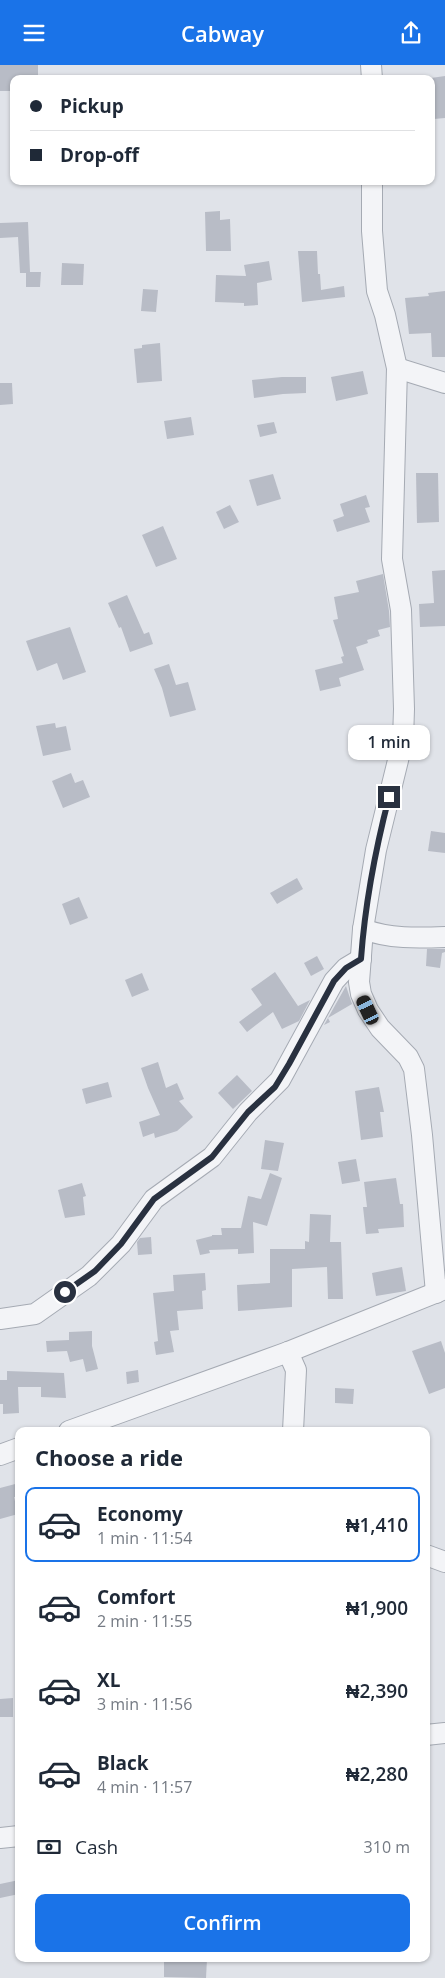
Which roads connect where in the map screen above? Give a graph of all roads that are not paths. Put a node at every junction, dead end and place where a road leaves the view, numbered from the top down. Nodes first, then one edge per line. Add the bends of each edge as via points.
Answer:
1 (372, 185) edge
2 (397, 368) junction
3 (445, 383) edge
4 (363, 929) junction
5 (445, 937) edge
6 (351, 976) junction
7 (440, 1291) edge
8 (0, 1319) edge
9 (288, 1353) junction
10 (93, 1427) edge
11 (293, 1427) edge
12 (15, 1450) edge
13 (0, 1455) edge
14 (430, 1556) edge
15 (445, 1562) edge
16 (445, 1733) edge
17 (430, 1735) edge
18 (15, 1836) edge
19 (0, 1838) edge

1 - 2 street via 377,291
2 - 3 street
2 - 4 street via 392,559 401,610 404,709 402,740 376,849
4 - 5 street via 409,937
4 - 6 street via 361,959
6 - 7 street via 380,1028 408,1057 414,1069
6 - 8 street via 334,981 280,1080 248,1112 212,1157 154,1199 121,1244 89,1277 35,1314
7 - 9 street
9 - 10 street
9 - 11 street via 296,1370
12 - 13 street
14 - 15 street
16 - 17 street
18 - 19 street

